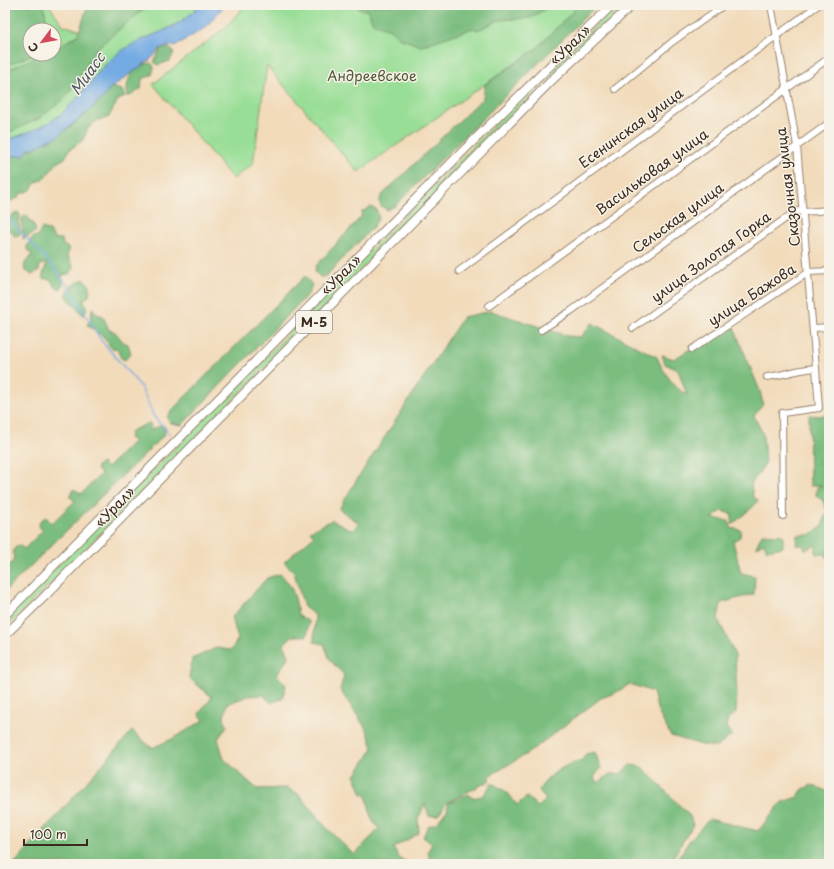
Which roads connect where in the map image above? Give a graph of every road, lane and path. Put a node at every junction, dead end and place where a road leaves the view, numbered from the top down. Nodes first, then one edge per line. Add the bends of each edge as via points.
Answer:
1 (612, 5) edge
2 (618, 5) edge
3 (632, 5) edge
4 (724, 5) edge
5 (771, 5) edge
6 (818, 5) edge
7 (625, 11) junction
8 (778, 36) junction
9 (829, 58) edge
10 (615, 89) dead end
11 (787, 89) junction
12 (829, 123) edge
13 (797, 146) junction
14 (829, 205) edge
15 (826, 211) edge
16 (804, 212) junction
17 (459, 271) dead end
18 (829, 271) edge
19 (809, 272) junction
20 (490, 306) dead end
21 (829, 327) edge
22 (633, 328) dead end
23 (814, 328) junction
24 (541, 330) dead end
25 (692, 349) dead end
26 (816, 368) junction
27 (767, 377) dead end
28 (783, 516) dead end
29 (5, 614) edge
30 (5, 635) edge

1 - 29 main road, «Урал» / М-5 via 480,134
2 - 7 main road via 619,11
3 - 7 main road, «Урал» / М-5
4 - 10 street via 672,42
5 - 8 street, Сказочная улица
6 - 8 street, Есенинская улица
7 - 30 main road, «Урал» / М-5 via 548,84
8 - 11 street, Сказочная улица
8 - 17 street, Есенинская улица
9 - 11 street, Васильковая улица
11 - 13 street, Сказочная улица
11 - 20 street, Васильковая улица
12 - 13 street, Сельская улица
13 - 16 street, Сказочная улица
13 - 24 street, Сельская улица via 572,311
14 - 15 street
15 - 16 street, улица Золотая Горка
16 - 19 street, Сказочная улица
16 - 22 street, улица Золотая Горка via 796,211 776,224
18 - 19 street, улица Бажова
19 - 23 street, Сказочная улица
19 - 25 street, улица Бажова
21 - 23 street
23 - 26 street, Сказочная улица
26 - 27 street via 799,369 789,374
26 - 28 street, Сказочная улица via 819,408 782,413

